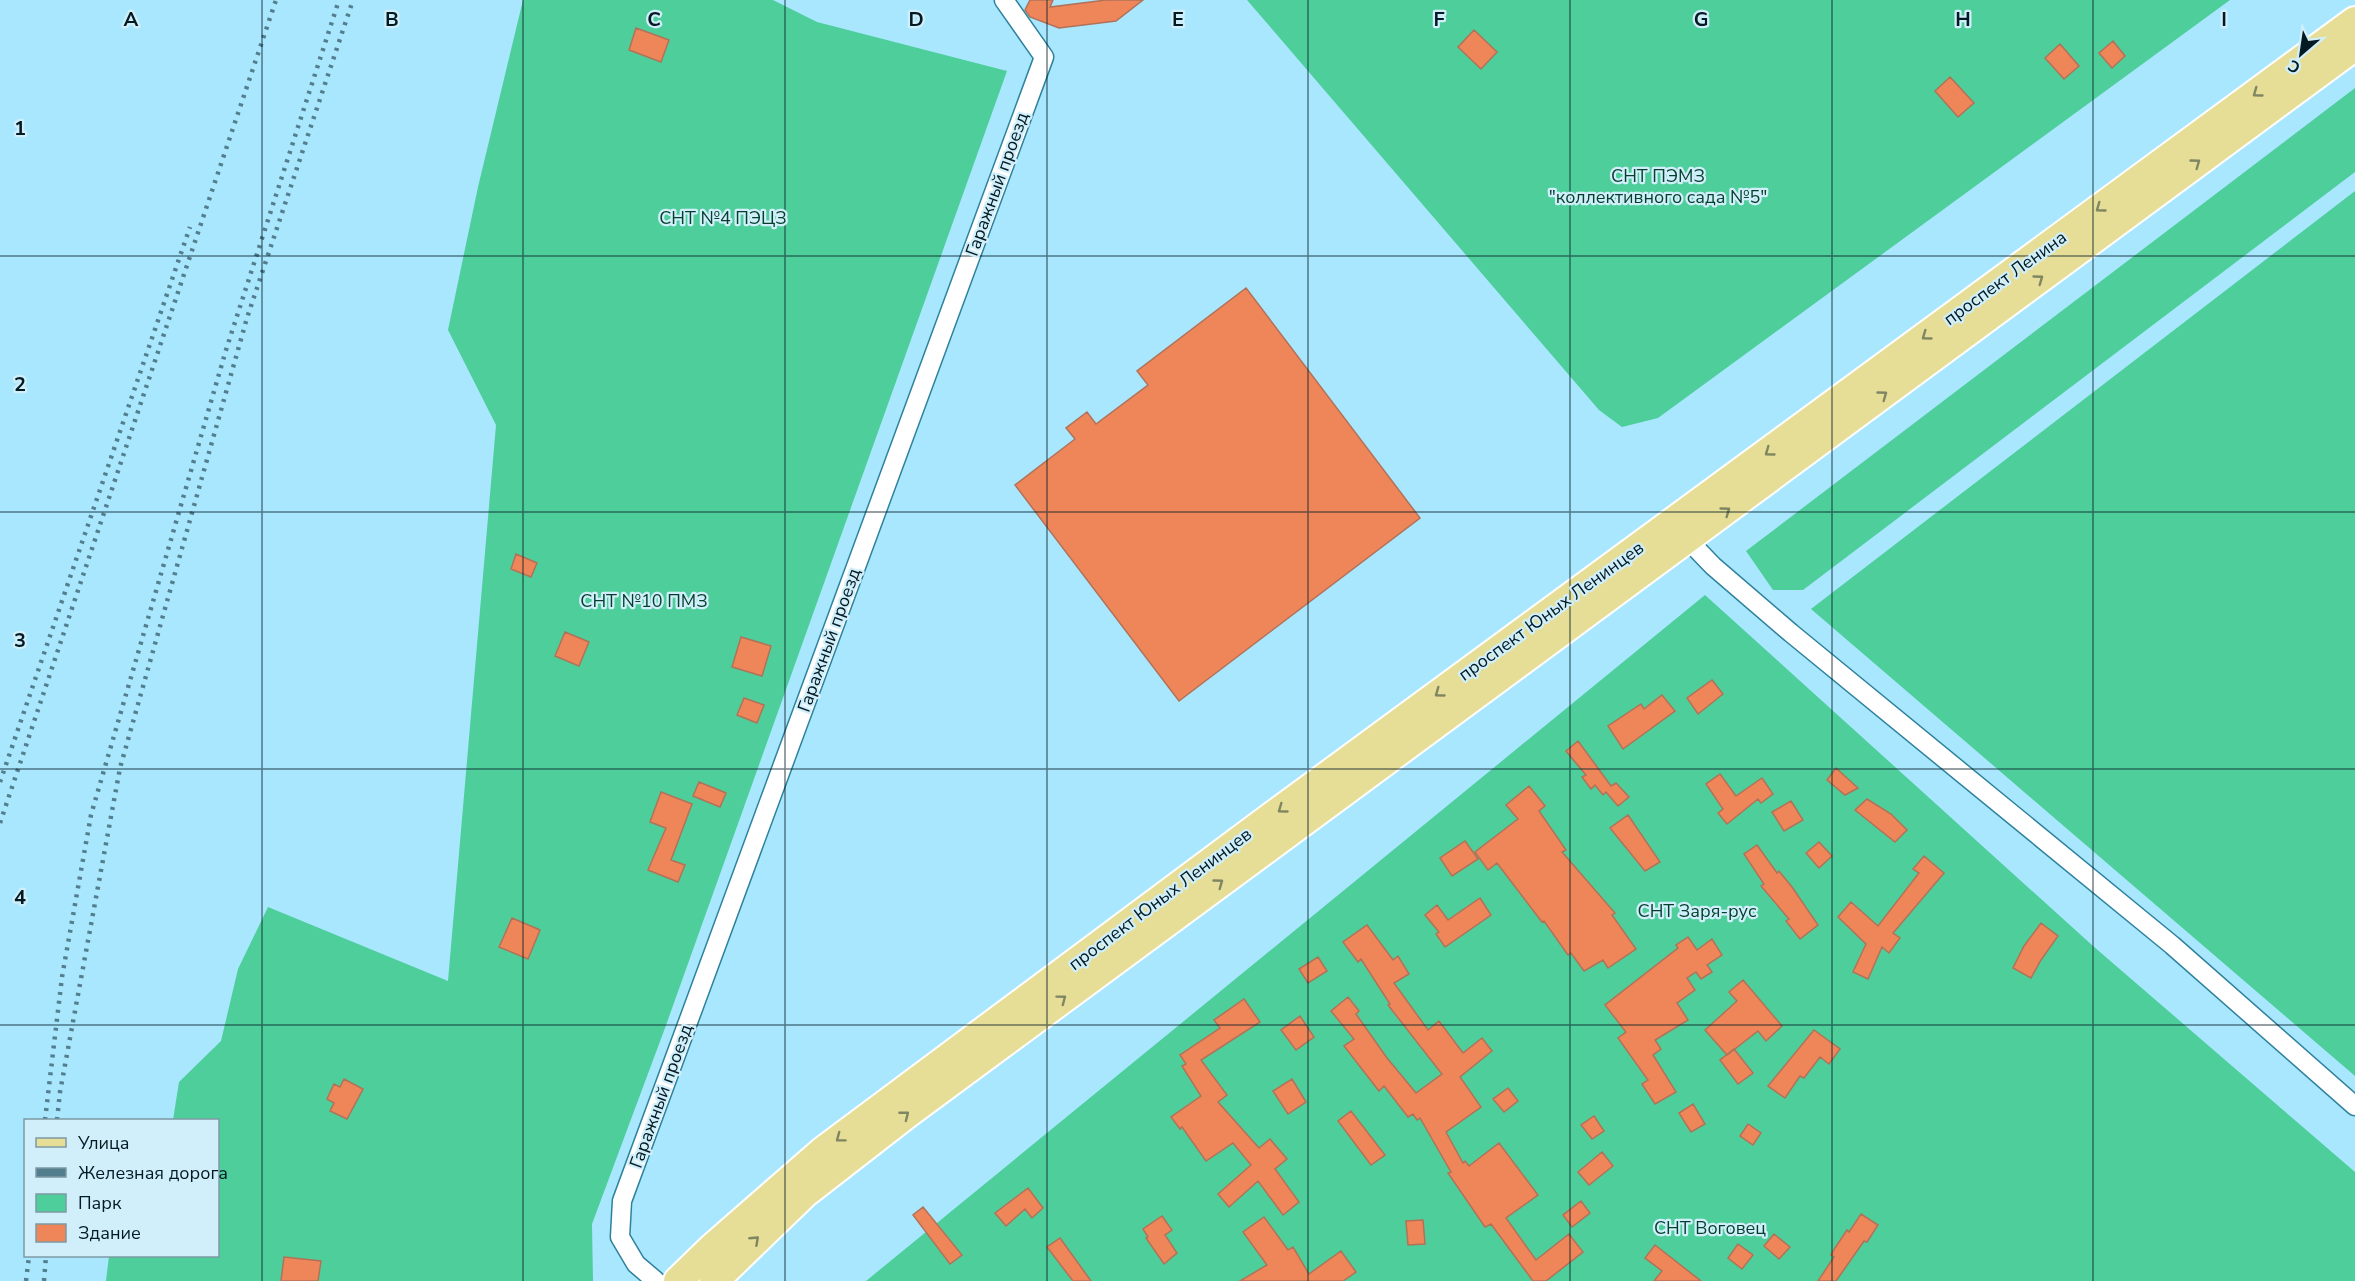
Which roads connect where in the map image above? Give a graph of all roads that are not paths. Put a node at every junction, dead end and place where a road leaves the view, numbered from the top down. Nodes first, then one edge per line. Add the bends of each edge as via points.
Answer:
1 (1004, 0) edge
2 (2355, 21) edge
3 (2355, 46) edge
4 (1687, 539) junction
5 (1659, 546) junction
6 (2355, 1106) edge
7 (656, 1281) edge
8 (678, 1281) edge
9 (714, 1281) edge

1 - 7 street, Гаражный проезд via 1044,57 622,1201 620,1237 636,1264
2 -> 5 main road, проспект Ленина
4 -> 3 main road, проспект Ленина
4 - 5 main road, проспект Ленина
4 - 6 street via 1791,633 2172,945
5 -> 8 main road, проспект Юных Ленинцев via 1259,826 823,1151
9 -> 5 main road, проспект Юных Ленинцев via 805,1193

